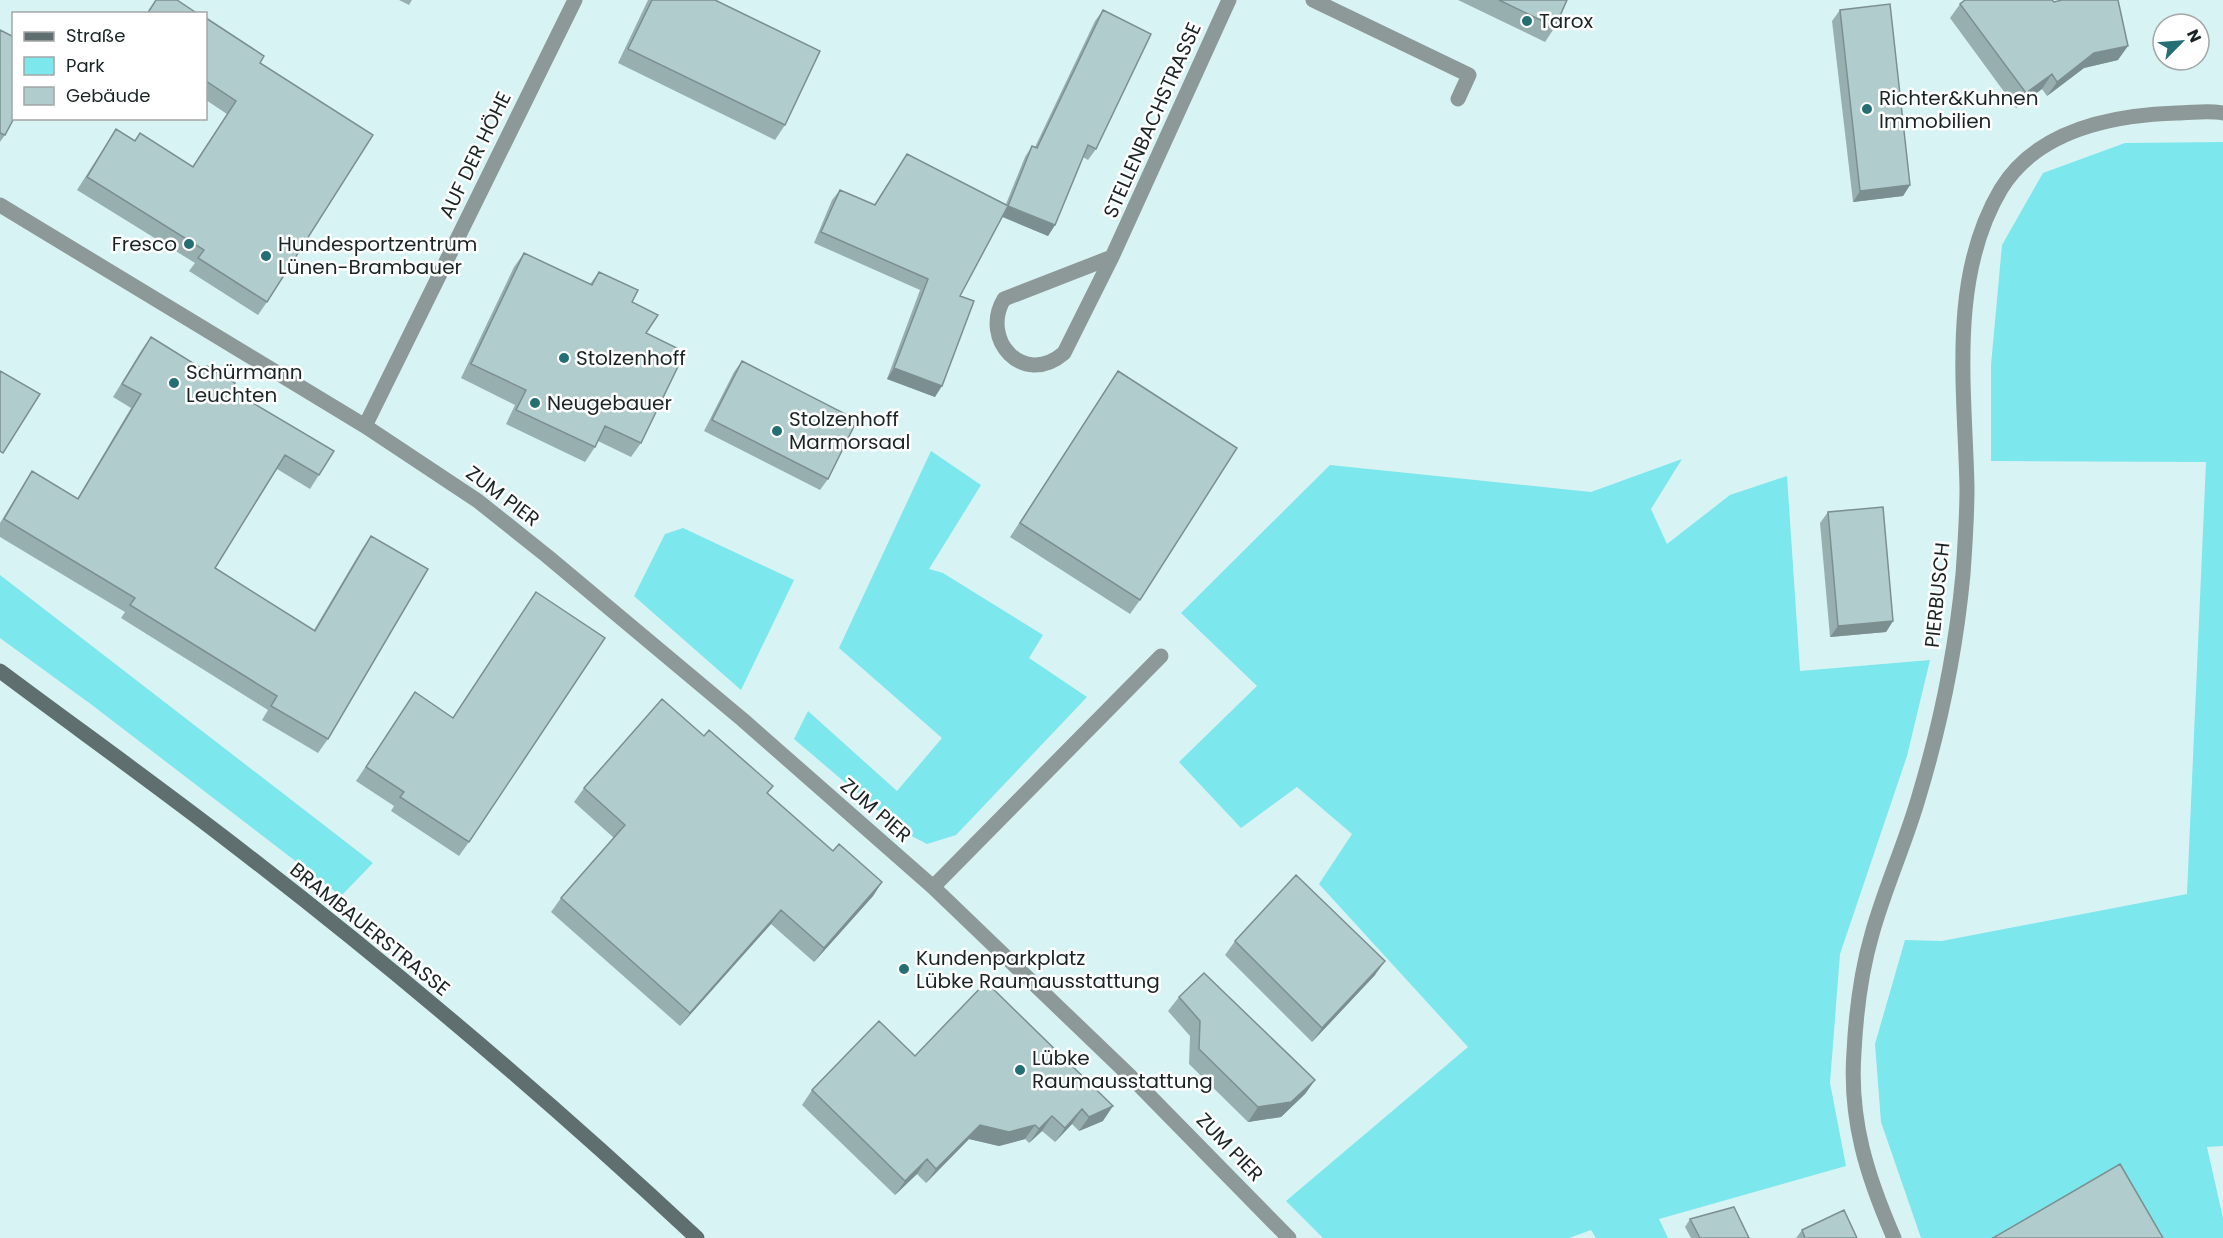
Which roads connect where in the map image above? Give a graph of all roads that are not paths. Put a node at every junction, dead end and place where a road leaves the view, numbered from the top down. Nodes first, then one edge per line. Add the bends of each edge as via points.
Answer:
1 (574, 0) edge
2 (1229, 0) edge
3 (1313, 0) edge
4 (1458, 99) dead end
5 (2223, 113) edge
6 (0, 205) edge
7 (1112, 257) junction
8 (365, 426) junction
9 (1161, 656) dead end
10 (0, 671) edge
11 (933, 887) junction
12 (697, 1238) edge
13 (1289, 1238) edge
14 (1894, 1238) edge

1 - 8 street, AUF DER HÖHE
2 - 7 street, STELLENBACHSTRASSE
3 - 4 street via 1469,75
5 - 14 street, PIERBUSCH via 2150,114 2073,130 2033,153 2003,186 1984,224 1972,265 1963,359 1967,494 1963,574 1953,649 1919,798 1872,934 1858,1003 1853,1065 1861,1152
6 - 8 street, ZUM PIER
7 - 7 street, STELLENBACHSTRASSE via 1064,353 1051,364 1033,367 1010,353 996,326 997,311 1004,299
8 - 11 street, ZUM PIER via 478,501 571,575
9 - 11 street
10 - 12 main road, BRAMBAUERSTRASSE via 226,839 348,937 564,1118
11 - 13 street, ZUM PIER via 1130,1076

